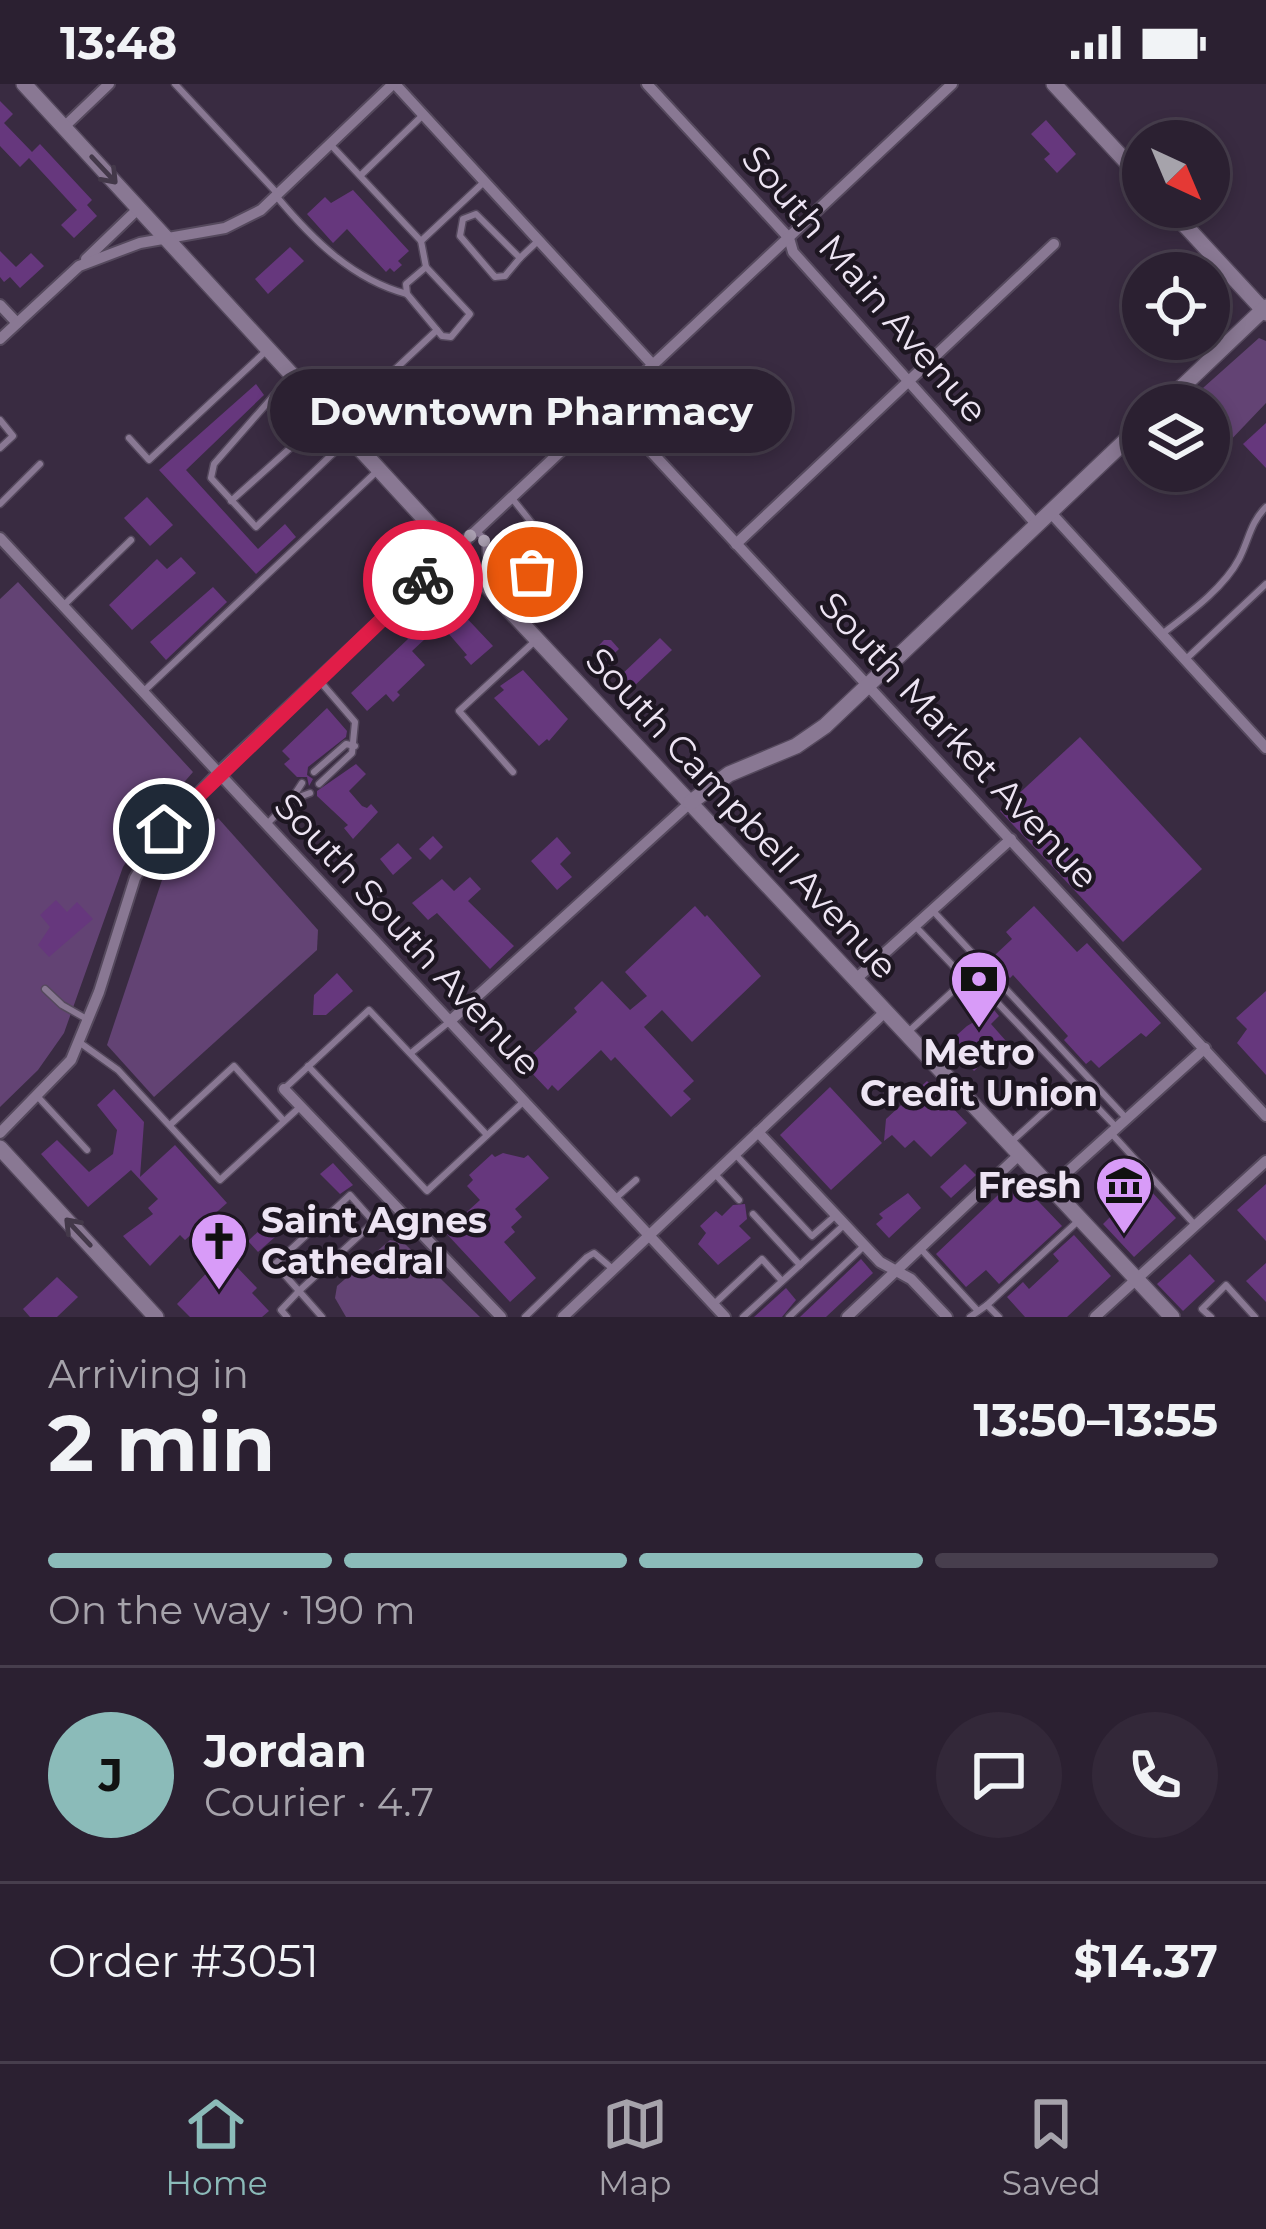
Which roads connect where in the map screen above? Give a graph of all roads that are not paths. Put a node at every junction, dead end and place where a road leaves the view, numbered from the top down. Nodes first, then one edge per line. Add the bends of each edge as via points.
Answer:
1 (24, 84) edge
2 (109, 84) edge
3 (175, 84) edge
4 (394, 84) edge
5 (647, 84) edge
6 (952, 84) edge
7 (1054, 84) edge
8 (423, 115) junction
9 (64, 127) junction
10 (330, 144) junction
11 (1122, 157) edge
12 (360, 176) junction
13 (484, 181) junction
14 (278, 195) junction
15 (139, 208) junction
16 (454, 210) junction
17 (463, 219) junction
18 (1188, 228) edge
19 (789, 238) junction
20 (169, 239) junction
21 (539, 240) junction
22 (421, 241) junction
23 (1054, 244) dead end
24 (520, 258) junction
25 (79, 266) junction
26 (426, 267) junction
27 (406, 294) junction
28 (0, 305) edge
29 (1265, 310) edge
30 (17, 323) junction
31 (437, 330) junction
32 (0, 339) edge
33 (269, 348) junction
34 (652, 364) junction
35 (292, 374) junction
36 (909, 381) junction
37 (1186, 384) edge
38 (608, 405) junction
39 (333, 418) junction
40 (0, 420) edge
41 (350, 437) junction
42 (129, 438) dead end
43 (1122, 444) edge
44 (0, 448) edge
45 (40, 464) dead end
46 (379, 469) junction
47 (511, 497) junction
48 (231, 501) junction
49 (0, 504) edge
50 (1266, 508) edge
51 (1050, 512) junction
52 (1037, 525) junction
53 (476, 530) junction
54 (0, 538) edge
55 (130, 540) dead end
56 (736, 544) junction
57 (454, 550) junction
58 (486, 555) junction
59 (472, 569) junction
60 (506, 578) junction
61 (1266, 584) edge
62 (492, 591) junction
63 (62, 606) junction
64 (1162, 634) junction
65 (537, 639) junction
66 (1185, 660) junction
67 (318, 680) junction
68 (869, 686) junction
69 (143, 693) junction
70 (355, 746) junction
71 (1266, 748) edge
72 (314, 772) dead end
73 (513, 772) dead end
74 (218, 773) junction
75 (302, 783) dead end
76 (319, 784) dead end
77 (310, 793) dead end
78 (291, 800) junction
79 (691, 802) junction
80 (266, 825) junction
81 (1011, 839) junction
82 (932, 909) junction
83 (914, 925) junction
84 (857, 978) junction
85 (967, 980) junction
86 (45, 989) dead end
87 (886, 1011) junction
88 (89, 1019) junction
89 (449, 1022) junction
90 (907, 1034) junction
91 (79, 1042) junction
92 (1205, 1048) junction
93 (411, 1053) junction
94 (308, 1066) junction
95 (1074, 1085) junction
96 (284, 1089) joint
97 (38, 1097) junction
98 (524, 1102) junction
99 (301, 1106) junction
100 (1266, 1116) edge
101 (284, 1121) junction
102 (170, 1125) junction
103 (1118, 1127) junction
104 (758, 1132) junction
105 (0, 1133) edge
106 (487, 1135) junction
107 (0, 1148) edge
108 (1015, 1149) junction
109 (87, 1150) dead end
110 (735, 1154) junction
111 (1266, 1160) edge
112 (714, 1173) junction
113 (635, 1180) dead end
114 (1051, 1187) junction
115 (391, 1199) junction
116 (615, 1199) junction
117 (739, 1200) dead end
118 (753, 1214) dead end
119 (370, 1218) junction
120 (840, 1219) junction
121 (1081, 1219) junction
122 (1195, 1225) junction
123 (649, 1237) junction
124 (865, 1245) junction
125 (920, 1248) junction
126 (800, 1265) junction
127 (614, 1270) junction
128 (896, 1270) junction
129 (1136, 1279) junction
130 (782, 1281) junction
131 (299, 1291) junction
132 (713, 1305) junction
133 (987, 1305) junction
134 (974, 1314) edge
135 (156, 1317) edge
136 (287, 1317) edge
137 (322, 1317) edge
138 (501, 1317) edge
139 (525, 1317) edge
140 (563, 1317) edge
141 (724, 1317) edge
142 (742, 1317) edge
143 (789, 1317) edge
144 (847, 1317) edge
145 (947, 1317) edge
146 (999, 1317) edge
147 (1095, 1317) edge
148 (1172, 1317) edge
149 (1210, 1317) edge
150 (1256, 1317) edge

1 - 9 main road, South Campbell Avenue
2 - 9 street
3 - 14 lane
4 - 8 street
4 - 10 street
5 - 19 street, South Main Avenue
6 - 19 street
7 - 11 main road
8 - 12 lane
8 - 13 street
9 -> 15 main road, South Campbell Avenue
10 - 12 lane
10 - 14 street
12 - 22 lane
13 - 16 lane
13 - 21 street
14 - 20 street via 225,228
14 - 27 lane via 358,274
15 - 20 main road, South Campbell Avenue
15 - 25 street
16 - 17 lane
16 - 22 lane
17 - 24 lane via 482,216
17 - 24 lane via 464,244 496,277
18 - 29 main road
19 - 34 street
19 - 36 street, South Main Avenue
20 - 25 street
20 - 33 main road, South Campbell Avenue
21 - 24 lane
21 - 34 street
22 - 26 lane
23 - 36 street
25 - 30 street
26 - 27 lane
26 - 31 lane via 470,314 451,337
27 - 31 lane
28 - 30 street
29 - 37 main road
30 - 32 street
31 - 39 lane
33 - 35 main road, South Campbell Avenue
33 - 42 lane via 149,460
34 - 38 street
35 - 39 main road, South Campbell Avenue
35 - 48 lane via 214,464 211,478
36 - 52 street, South Main Avenue
36 - 56 street
38 - 47 street
38 - 56 street, South Market Avenue
39 - 41 main road, South Campbell Avenue
39 - 48 lane
40 - 44 lane via 13,436
41 - 46 main road, South Campbell Avenue
41 - 48 lane via 256,527
43 - 51 main road
45 - 49 lane
46 - 57 main road, South Campbell Avenue
46 - 69 lane
47 - 53 street
47 - 60 lane via 536,527 542,553 525,577
50 - 64 lane via 1232,569
51 - 52 main road
51 - 64 street
52 - 68 main road
53 - 57 street
53 - 58 lane
54 - 63 street, South South Avenue
55 - 63 lane
56 - 68 street, South Market Avenue
57 - 59 main road, South Campbell Avenue
57 - 67 street
58 - 59 lane
58 - 60 lane
59 - 62 main road, South Campbell Avenue
60 - 62 lane
61 - 66 lane
62 - 65 main road, South Campbell Avenue
63 - 69 street, South South Avenue
64 - 66 street
65 - 73 lane via 459,711
65 - 79 main road, South Campbell Avenue
66 - 71 street
67 - 70 lane via 355,722
67 - 74 street
68 - 79 main road via 812,736 729,774
68 - 81 street, South Market Avenue
69 - 74 street, South South Avenue
70 - 72 lane via 346,744
70 - 76 lane
74 - 80 street, South South Avenue
74 - 88 street via 164,829 135,878
75 - 78 lane
77 - 78 lane
78 - 80 lane
79 - 84 main road, South Campbell Avenue
79 - 89 street
80 - 89 street, South South Avenue
81 - 82 street
81 - 92 street, South Market Avenue
82 - 83 street
82 - 103 lane
83 - 84 street
83 - 85 lane
84 - 87 main road, South Campbell Avenue
85 - 90 lane
85 - 95 lane
86 - 88 lane
87 - 90 main road, South Campbell Avenue
87 - 104 street
88 - 91 street
89 - 93 lane
89 - 98 street, South South Avenue
90 - 108 main road, South Campbell Avenue
91 - 97 street
91 - 102 lane
92 - 100 street, South Market Avenue
92 - 103 street
93 - 94 lane via 369,1010
93 - 106 lane
94 - 96 lane
94 - 106 lane via 427,1191
95 - 103 lane
95 - 108 lane
96 - 99 street
97 - 105 street
97 - 109 lane
98 - 106 lane
98 - 116 street, South South Avenue
99 - 101 lane
99 - 115 street
101 - 102 lane via 220,1180
101 - 102 lane via 234,1066
103 - 114 street
103 - 122 lane
104 - 110 street
104 - 120 street
135 -> 107 main road
108 - 114 main road, South Campbell Avenue
108 - 125 street
110 - 112 street
110 - 120 lane via 812,1236
111 - 122 street
112 - 117 lane
112 - 123 street
113 - 116 lane
114 - 121 main road, South Campbell Avenue
115 - 119 lane
115 - 138 street
116 - 123 street, South South Avenue
118 - 126 lane
119 - 131 lane
119 - 131 lane via 350,1196 275,1264
120 - 124 street
120 - 126 lane
121 - 129 main road, South Campbell Avenue
121 - 133 lane
122 - 129 street
123 - 127 street
123 - 132 street, South South Avenue
124 - 128 street
124 - 143 lane
125 - 128 street
125 - 134 lane
126 - 130 lane
127 - 139 lane via 594,1253
127 - 140 street
128 - 144 street
128 - 145 street
129 - 147 street
129 - 148 main road, South Campbell Avenue
130 - 132 lane via 762,1259
130 - 142 lane
131 - 136 lane via 281,1310
131 - 137 lane
132 - 141 street, South South Avenue
133 - 134 lane
133 - 146 lane
149 - 150 lane via 1202,1309 1226,1285

